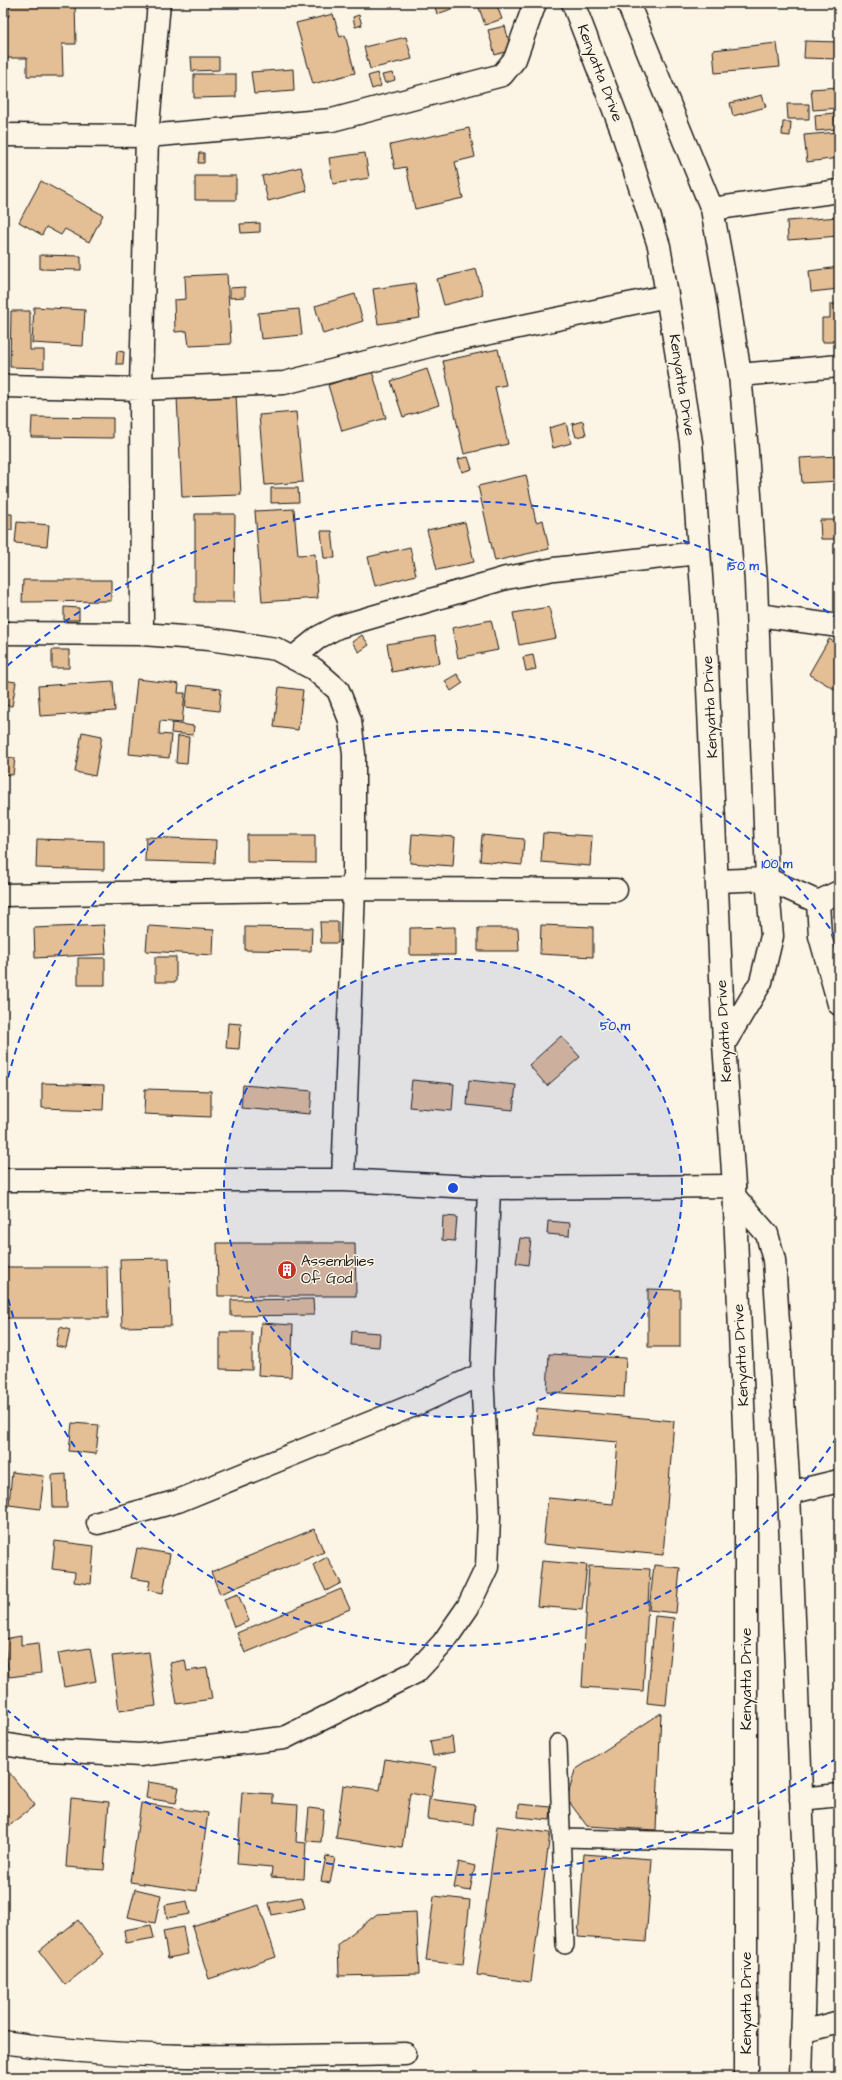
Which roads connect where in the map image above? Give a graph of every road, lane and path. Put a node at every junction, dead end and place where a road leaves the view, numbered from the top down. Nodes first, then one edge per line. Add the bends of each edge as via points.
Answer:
1 (159, 3) edge
2 (535, 3) edge
3 (573, 3) edge
4 (628, 3) edge
5 (3, 135) edge
6 (147, 136) junction
7 (839, 191) edge
8 (712, 209) junction
9 (667, 296) junction
10 (839, 366) edge
11 (740, 375) junction
12 (3, 386) edge
13 (140, 389) junction
14 (698, 553) junction
15 (758, 615) junction
16 (839, 626) edge
17 (3, 633) edge
18 (142, 634) junction
19 (293, 658) junction
20 (767, 879) junction
21 (718, 881) junction
22 (354, 889) junction
23 (616, 890) dead end
24 (839, 892) edge
25 (3, 895) edge
26 (818, 902) junction
27 (839, 1004) edge
28 (724, 1044) junction
29 (3, 1180) edge
30 (343, 1180) junction
31 (489, 1188) junction
32 (734, 1191) junction
33 (482, 1374) junction
34 (839, 1481) edge
35 (789, 1493) junction
36 (98, 1524) dead end
37 (558, 1743) dead end
38 (3, 1744) edge
39 (839, 1795) edge
40 (801, 1799) junction
41 (561, 1838) junction
42 (746, 1842) junction
43 (565, 1945) dead end
44 (839, 2022) edge
45 (802, 2032) junction
46 (3, 2042) edge
47 (405, 2054) dead end
48 (746, 2077) edge
49 (801, 2077) edge

1 - 6 street
2 - 6 street via 516,59 502,75 332,120
3 - 9 street, Kenyatta Drive via 621,128 656,239
4 - 8 street
5 - 6 street
6 - 13 street
7 - 8 street
8 - 11 street
9 - 13 street via 437,344 284,383
9 - 14 street, Kenyatta Drive via 691,442
10 - 11 street
11 - 15 street
12 - 13 street
13 - 18 street
14 - 19 street via 554,569 506,578 338,627
14 - 21 street, Kenyatta Drive via 706,643
15 - 16 street
15 - 20 street
17 - 18 street
18 - 19 street via 209,639 276,649
19 - 22 street via 314,669 338,690 350,720 354,754
20 - 21 street
20 - 26 street
20 - 28 street via 772,936 760,982
21 - 28 street, Kenyatta Drive
22 - 23 street
22 - 25 street
22 - 30 street
24 - 26 street
26 - 27 street via 820,936
28 - 32 street, Kenyatta Drive
29 - 30 street
30 - 31 street
31 - 32 street
31 - 33 street
32 - 35 street via 767,1234 774,1260
32 - 42 street, Kenyatta Drive via 746,1475
33 - 36 street via 419,1403 178,1501
33 - 38 street via 489,1516 487,1567 468,1607 443,1643 416,1672 284,1738 140,1755 34,1749
34 - 35 street
35 - 40 street
37 - 41 lane
39 - 40 street
40 - 45 street via 806,1916
41 - 42 lane
41 - 43 lane
42 - 48 street, Kenyatta Drive
44 - 45 street
45 - 49 street
46 - 47 street via 40,2048 208,2058

